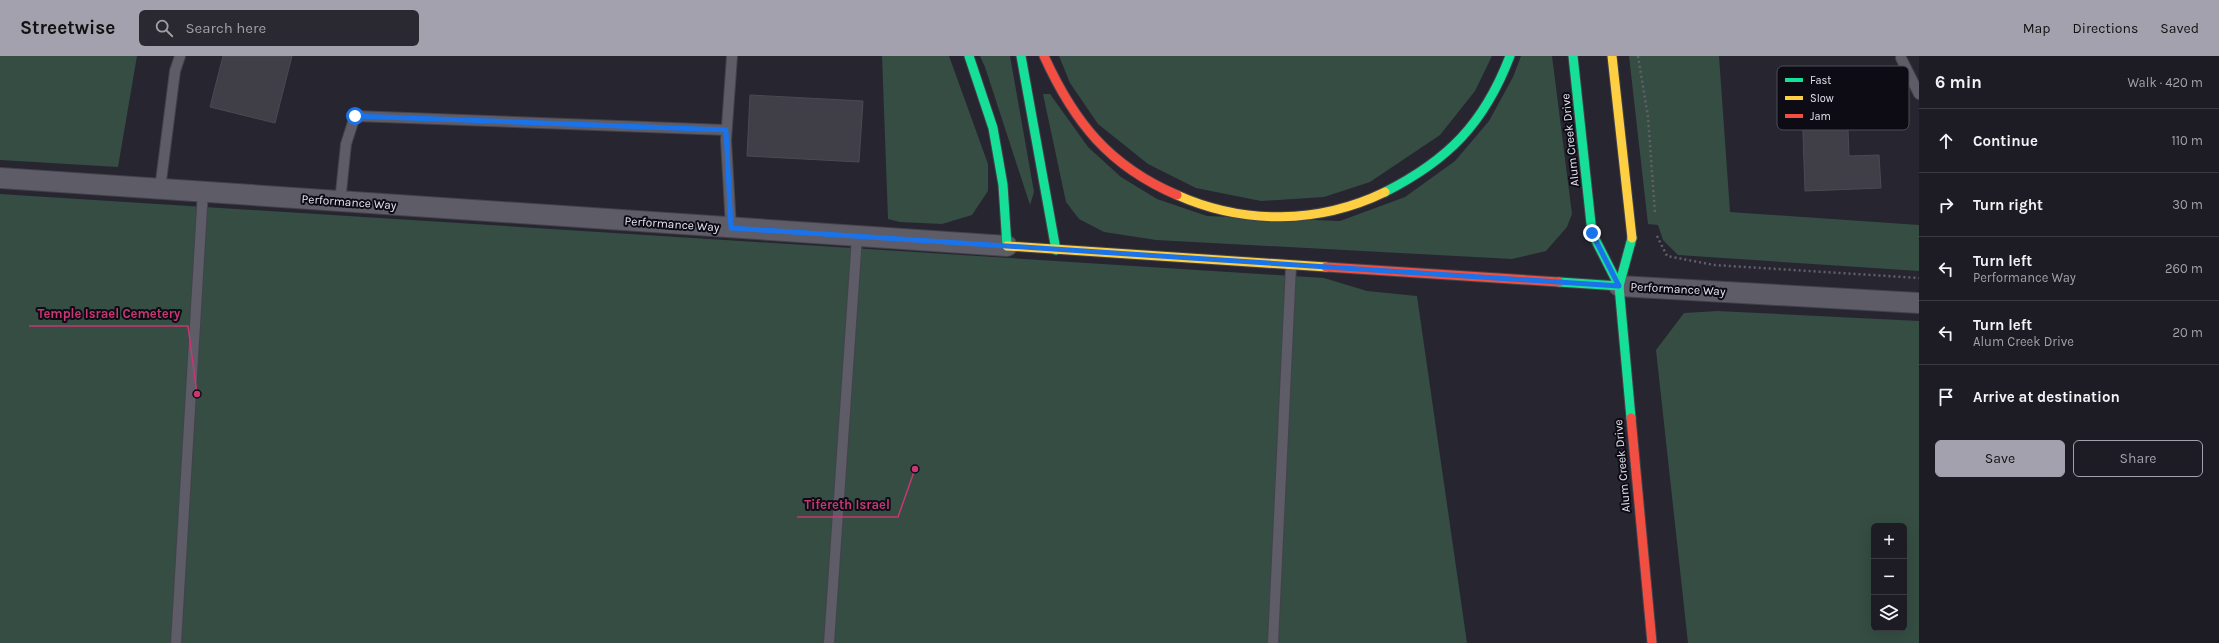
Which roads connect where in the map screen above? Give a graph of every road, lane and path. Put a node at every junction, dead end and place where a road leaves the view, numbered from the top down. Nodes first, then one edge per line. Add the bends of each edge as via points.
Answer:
1 (180, 56) edge
2 (732, 56) edge
3 (969, 56) edge
4 (1021, 56) edge
5 (1044, 56) edge
6 (1510, 56) edge
7 (1573, 56) edge
8 (1612, 56) edge
9 (1638, 56) edge
10 (1901, 58) dead end
11 (1905, 66) edge
12 (1909, 74) edge
13 (1919, 94) edge
14 (726, 130) junction
15 (0, 178) edge
16 (160, 189) junction
17 (203, 191) junction
18 (340, 202) junction
19 (1655, 216) dead end
20 (731, 228) junction
21 (1656, 231) dead end
22 (857, 237) junction
23 (1006, 246) junction
24 (1056, 250) junction
25 (1291, 266) junction
26 (1919, 278) edge
27 (1619, 286) junction
28 (1919, 303) edge
29 (176, 643) edge
30 (829, 643) edge
31 (1273, 643) edge
32 (1652, 643) edge

1 - 16 lane via 175,71
2 - 14 lane
3 - 23 main road via 993,128 1003,184
4 - 24 main road
5 - 6 main road via 1057,85 1079,120 1108,150 1139,176 1186,200 1234,214 1287,216 1337,211 1390,190 1438,161 1477,118 1505,71
7 - 27 main road, Alum Creek Drive via 1592,233
8 - 27 main road, Alum Creek Drive via 1633,236
9 - 19 path via 1648,117
10 - 11 lane
12 - 13 lane
14 - 18 lane via 355,116 346,144
14 - 20 lane
15 - 16 street, Performance Way
16 - 17 street, Performance Way
17 - 18 street, Performance Way
17 - 29 lane
18 - 20 street, Performance Way
20 - 22 street, Performance Way
21 - 26 path via 1667,256 1685,260 1714,265
22 - 23 street, Performance Way
22 - 30 lane
23 - 24 main road, Performance Way
24 - 25 main road, Performance Way
25 - 27 main road, Performance Way
25 - 31 lane
27 - 28 street, Performance Way
27 - 32 main road, Alum Creek Drive

